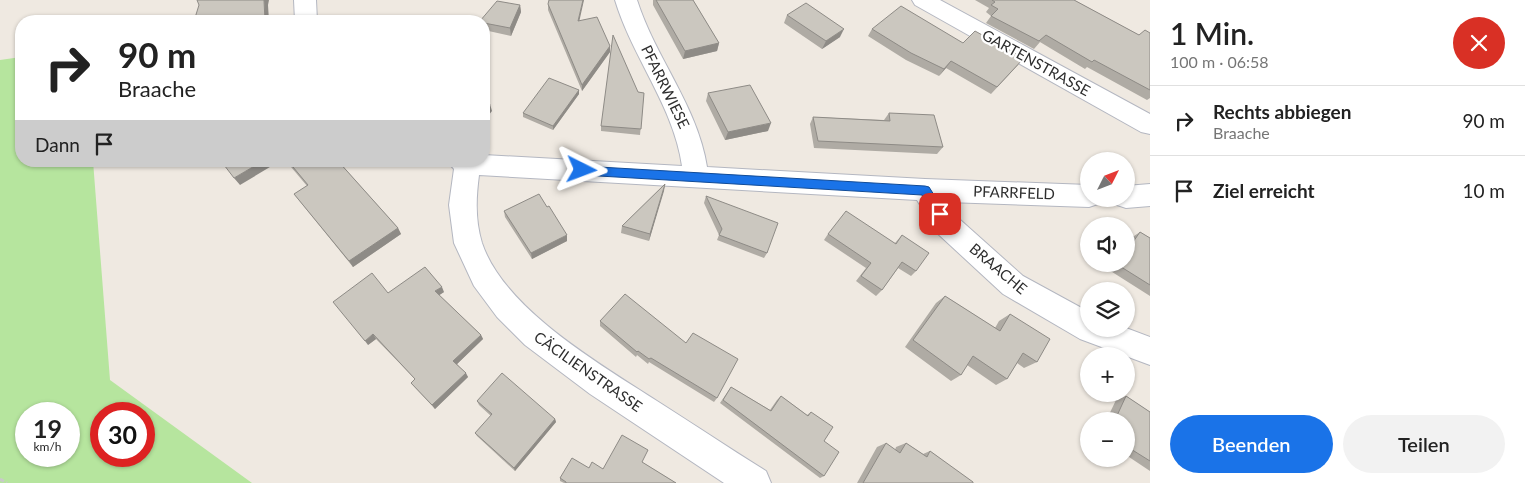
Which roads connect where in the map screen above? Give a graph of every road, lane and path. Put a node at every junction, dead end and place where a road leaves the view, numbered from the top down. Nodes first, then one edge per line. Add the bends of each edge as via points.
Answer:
1 (305, 0) edge
2 (626, 0) edge
3 (923, 0) edge
4 (306, 15) edge
5 (1150, 126) edge
6 (490, 164) edge
7 (464, 167) edge
8 (696, 177) junction
9 (925, 190) junction
10 (1150, 194) edge
11 (1080, 196) edge
12 (1135, 196) edge
13 (1080, 323) edge
14 (1113, 337) edge
15 (1150, 351) edge
16 (0, 478) edge
17 (7, 483) edge
18 (754, 483) edge

1 - 4 street
2 - 8 street, PFARRWIESE via 684,126 692,148
3 - 5 street, GARTENSTRASSE
6 - 8 street, PFARRFELD
7 - 18 street, CÄCILIENSTRASSE via 462,213 467,239 478,267 527,329 578,368
8 - 9 street, PFARRFELD
9 - 11 street, PFARRFELD
9 - 13 street, BRAACHE via 947,225 1013,286
10 - 12 street
14 - 15 street, BRAACHE
16 - 17 path

